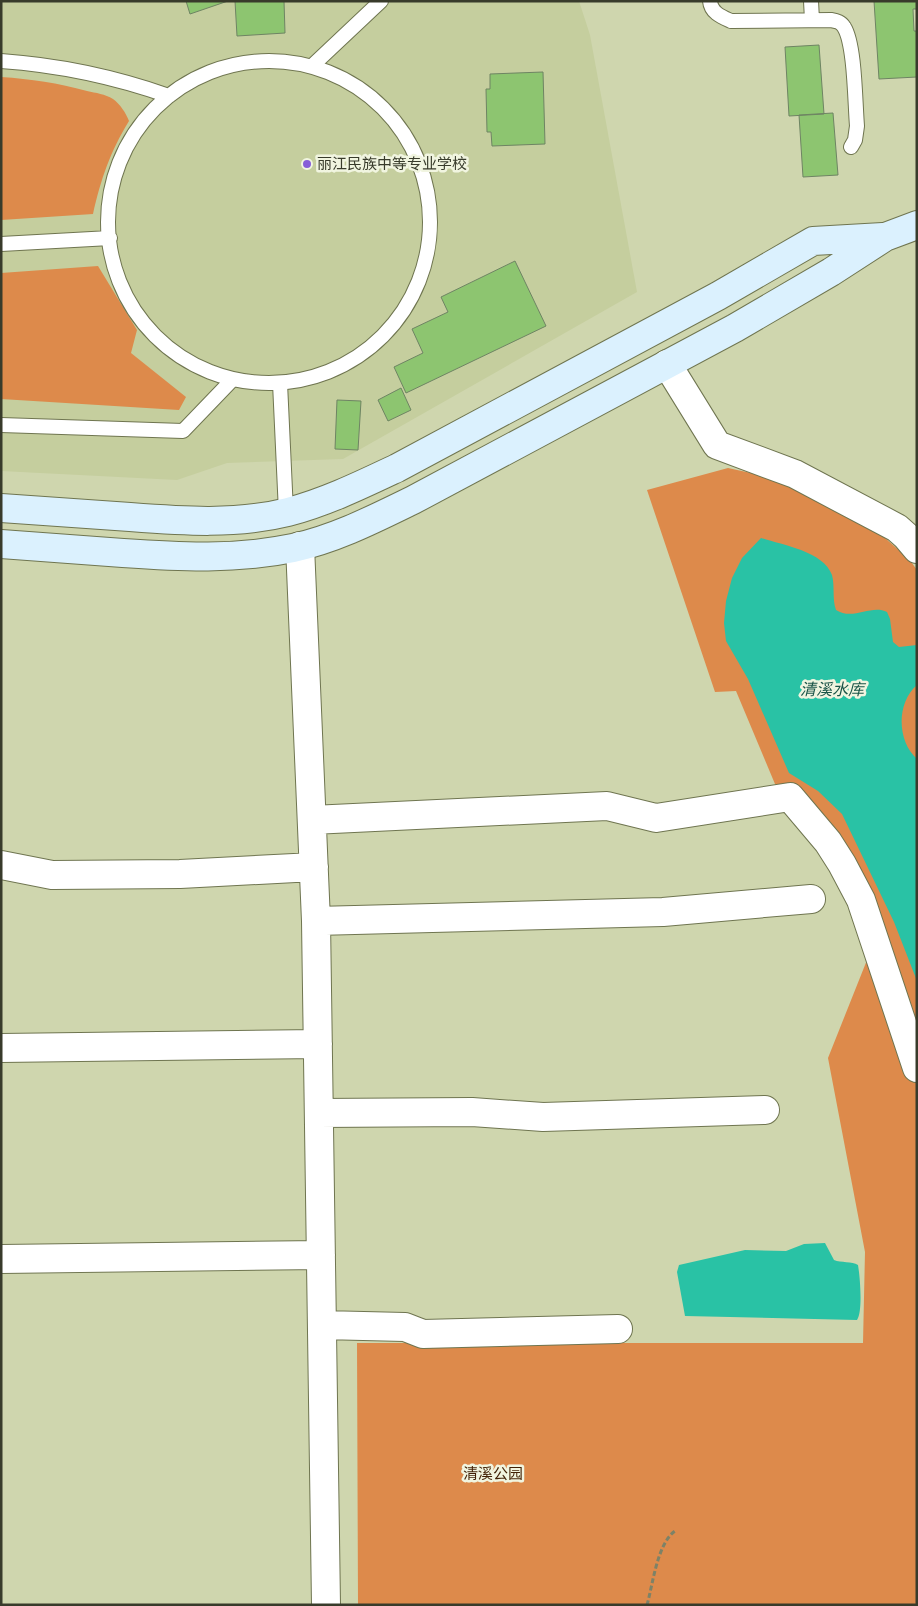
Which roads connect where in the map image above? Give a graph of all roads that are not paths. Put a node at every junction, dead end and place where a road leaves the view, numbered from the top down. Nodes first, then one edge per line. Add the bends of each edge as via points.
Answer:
1 (381, 1) edge
2 (710, 1) edge
3 (811, 1) edge
4 (812, 20) junction
5 (1, 61) edge
6 (312, 66) junction
7 (169, 96) junction
8 (851, 147) dead end
9 (904, 234) edge
10 (110, 238) junction
11 (1, 244) edge
12 (667, 364) junction
13 (233, 379) junction
14 (280, 383) junction
15 (1, 425) edge
16 (1, 508) edge
17 (286, 512) junction
18 (1, 544) edge
19 (300, 546) junction
20 (917, 549) edge
21 (312, 820) junction
22 (1, 865) edge
23 (314, 867) junction
24 (811, 900) dead end
25 (316, 921) junction
26 (318, 1044) junction
27 (1, 1048) edge
28 (917, 1068) edge
29 (765, 1110) dead end
30 (319, 1113) junction
31 (321, 1255) junction
32 (1, 1259) edge
33 (322, 1325) junction
34 (618, 1329) dead end
35 (326, 1605) edge

1 - 6 lane
2 - 4 lane via 718,15 731,21
3 - 4 lane
4 - 8 lane via 838,21 850,40 857,126
5 - 7 lane via 90,74
6 - 7 lane via 260,60 234,64 211,71
6 - 14 lane via 359,87 379,104 411,145 428,194 428,246 412,296 382,338 339,368 315,377
7 - 10 lane via 136,132 124,154 110,201
9 - 12 street
9 - 17 street via 813,241 718,296 397,468 317,504
10 - 11 lane
10 - 13 lane via 117,274 127,297 150,330 195,366
12 - 19 street via 413,500 360,526
12 - 20 street via 717,445 796,474 897,528
13 - 14 lane
13 - 15 lane via 183,431
14 - 17 lane
16 - 17 street via 192,521 224,521
18 - 19 street via 191,557 226,557
19 - 21 street
21 - 23 street
21 - 28 street via 608,806 656,818 790,797 828,842 861,900
22 - 23 street via 52,875 180,874
23 - 25 street
24 - 25 street via 663,912
25 - 26 street
26 - 27 street
26 - 30 street
29 - 30 street via 542,1117 472,1112
30 - 31 street
31 - 32 street
31 - 33 street
33 - 34 street via 405,1327 422,1334
33 - 35 street

